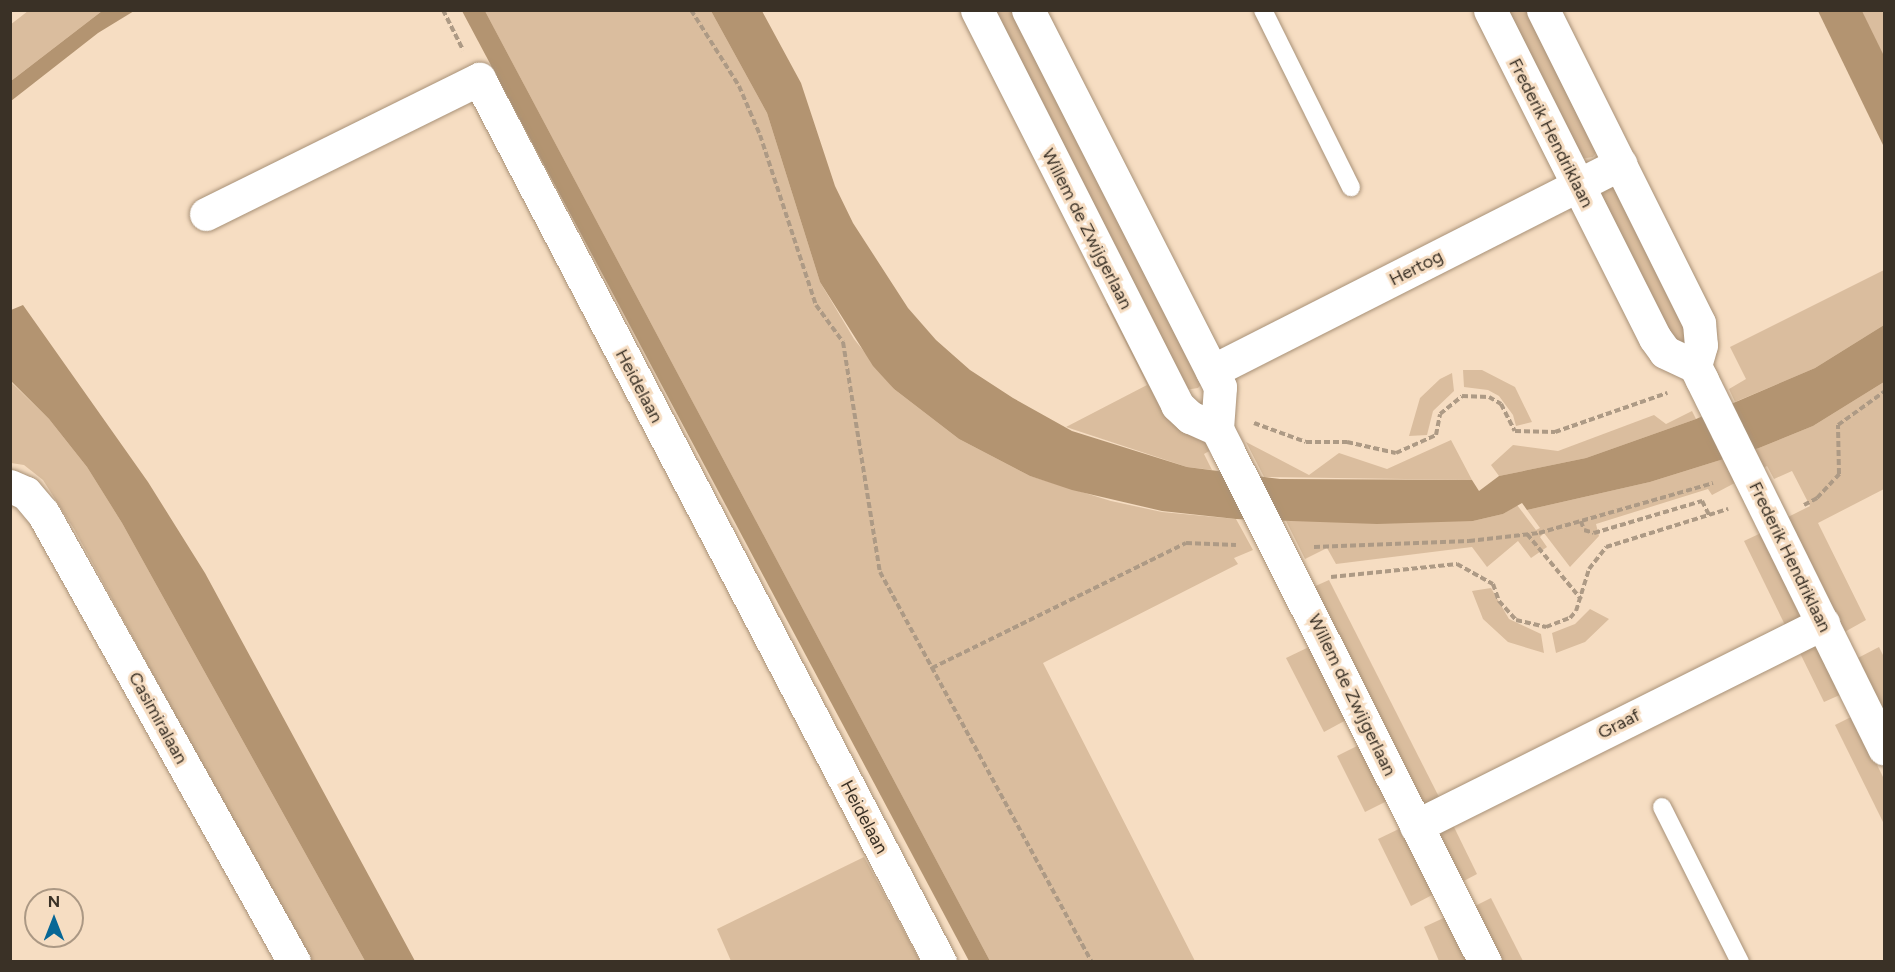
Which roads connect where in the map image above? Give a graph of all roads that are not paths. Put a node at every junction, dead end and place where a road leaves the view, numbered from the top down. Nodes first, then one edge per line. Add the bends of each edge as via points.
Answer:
1 (977, 10) edge
2 (1028, 10) edge
3 (1263, 10) edge
4 (1490, 10) edge
5 (1543, 10) edge
6 (1620, 164) junction
7 (1578, 186) junction
8 (1351, 187) dead end
9 (206, 214) dead end
10 (1212, 371) junction
11 (1703, 382) junction
12 (1222, 440) junction
13 (10, 486) edge
14 (1822, 623) junction
15 (1884, 749) edge
16 (1662, 807) dead end
17 (1416, 826) junction
18 (294, 962) edge
19 (940, 962) edge
20 (1485, 962) edge
21 (1740, 962) edge

1 - 12 street, Willem de Zwijgerlaan via 1177,405
2 - 10 street
3 - 8 lane
4 - 7 street, Frederik Hendriklaan
5 - 6 street
6 - 7 street, Hertog
6 - 11 street via 1699,323
7 - 10 street, Hertog
7 - 11 street, Frederik Hendriklaan via 1661,347
9 - 19 street, Heidelaan via 478,79
10 - 12 street via 1221,397
11 - 14 street, Frederik Hendriklaan
12 - 17 street, Willem de Zwijgerlaan
13 - 18 street, Casimiralaan via 26,493 43,513
14 - 15 street, Frederik Hendriklaan
14 - 17 street, Graaf
16 - 21 lane
17 - 20 street, Willem de Zwijgerlaan

